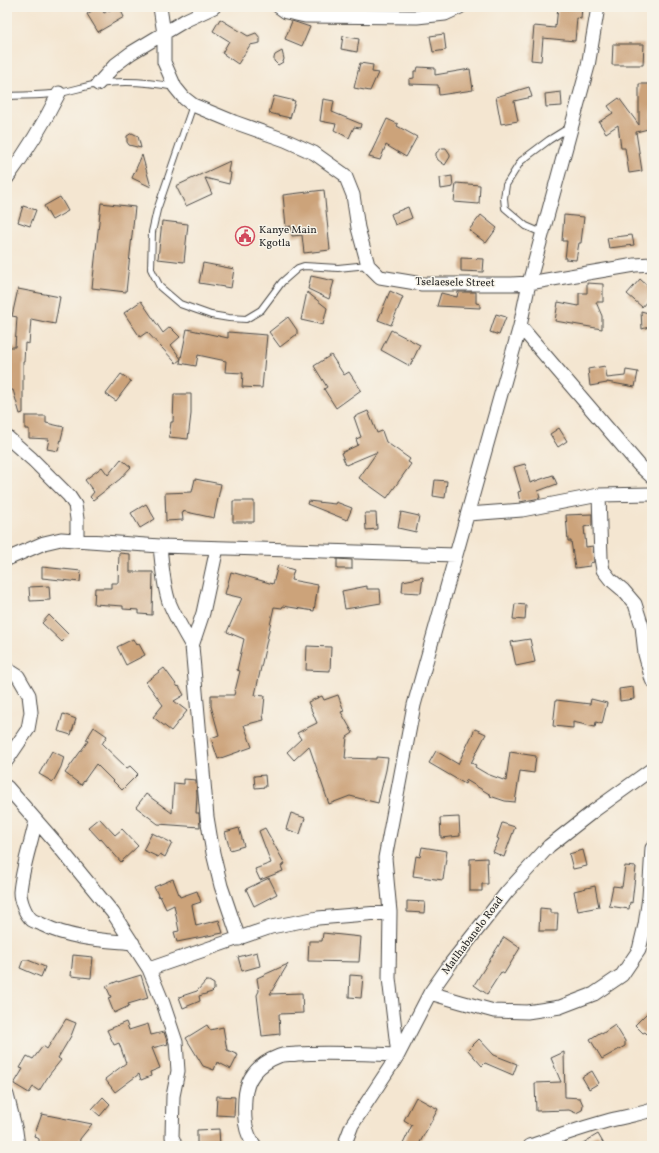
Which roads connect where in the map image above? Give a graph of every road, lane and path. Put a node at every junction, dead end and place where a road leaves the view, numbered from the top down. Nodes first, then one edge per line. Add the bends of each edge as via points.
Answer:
1 (160, 7) edge
2 (214, 7) edge
3 (279, 7) edge
4 (460, 7) edge
5 (598, 7) edge
6 (164, 34) junction
7 (98, 84) junction
8 (175, 86) junction
9 (59, 93) junction
10 (7, 96) edge
11 (193, 105) junction
12 (571, 126) junction
13 (7, 178) edge
14 (542, 233) junction
15 (652, 264) edge
16 (368, 265) junction
17 (528, 283) junction
18 (520, 326) junction
19 (7, 437) edge
20 (652, 477) edge
21 (652, 494) edge
22 (599, 495) junction
23 (468, 514) junction
24 (78, 539) junction
25 (160, 546) junction
26 (217, 548) junction
27 (456, 555) junction
28 (7, 559) edge
29 (192, 646) junction
30 (7, 669) edge
31 (652, 680) edge
32 (7, 760) edge
33 (652, 769) edge
34 (7, 787) edge
35 (36, 820) junction
36 (652, 848) edge
37 (390, 912) junction
38 (239, 938) junction
39 (133, 943) junction
40 (149, 969) junction
41 (430, 993) junction
42 (398, 1055) junction
43 (7, 1096) edge
44 (652, 1110) edge
45 (18, 1146) edge
46 (176, 1146) edge
47 (255, 1146) edge
48 (344, 1146) edge
49 (530, 1146) edge

1 - 6 street
2 - 6 street
3 - 4 street via 286,12 305,16 417,17 445,14
5 - 12 street via 588,66
6 - 7 street via 131,53
6 - 8 street via 164,62
7 - 8 lane via 150,82
7 - 9 lane
8 - 11 street
9 - 10 lane
9 - 13 street via 21,159
11 - 16 street via 314,153 345,175 353,195 358,228
11 - 16 lane via 157,210 152,232 151,269 160,287 180,304 211,315 246,319 261,310 282,282 298,268
12 - 14 street
12 - 14 lane via 521,161 506,185 505,208 526,226
14 - 17 street
15 - 17 street, Tselaesele Street
16 - 17 street, Tselaesele Street via 380,277 422,284
17 - 18 street
18 - 20 street
18 - 23 street
19 - 24 street via 32,458 72,500 75,505
21 - 22 street
22 - 23 street via 522,510
22 - 31 street via 603,570 635,604 642,626 645,654
23 - 27 street
24 - 25 street
24 - 28 street via 44,543
25 - 26 street
25 - 29 street via 169,601
26 - 27 street
26 - 29 street via 203,613
27 - 37 street via 414,705 385,858
29 - 38 street via 207,817 221,886
30 - 32 street via 18,676 29,694 31,712 28,729
33 - 41 street, Matlhabanelo Road via 595,810 535,860 502,898
34 - 35 street
35 - 39 street via 113,913
35 - 39 street via 20,894 25,911 32,920 68,934
36 - 41 street via 649,897 639,950 622,975 594,994 560,1007 527,1012 494,1011
37 - 38 street via 318,918 271,927
37 - 42 street via 389,978
38 - 40 street
39 - 40 street
40 - 46 street via 176,1042 178,1071 173,1096 172,1137
41 - 42 street, Matlhabanelo Road
42 - 47 street via 309,1053 280,1056 262,1064 250,1078 245,1094 245,1124 249,1139
42 - 48 street, Matlhabanelo Road via 352,1124
43 - 45 street
44 - 49 street via 609,1120

